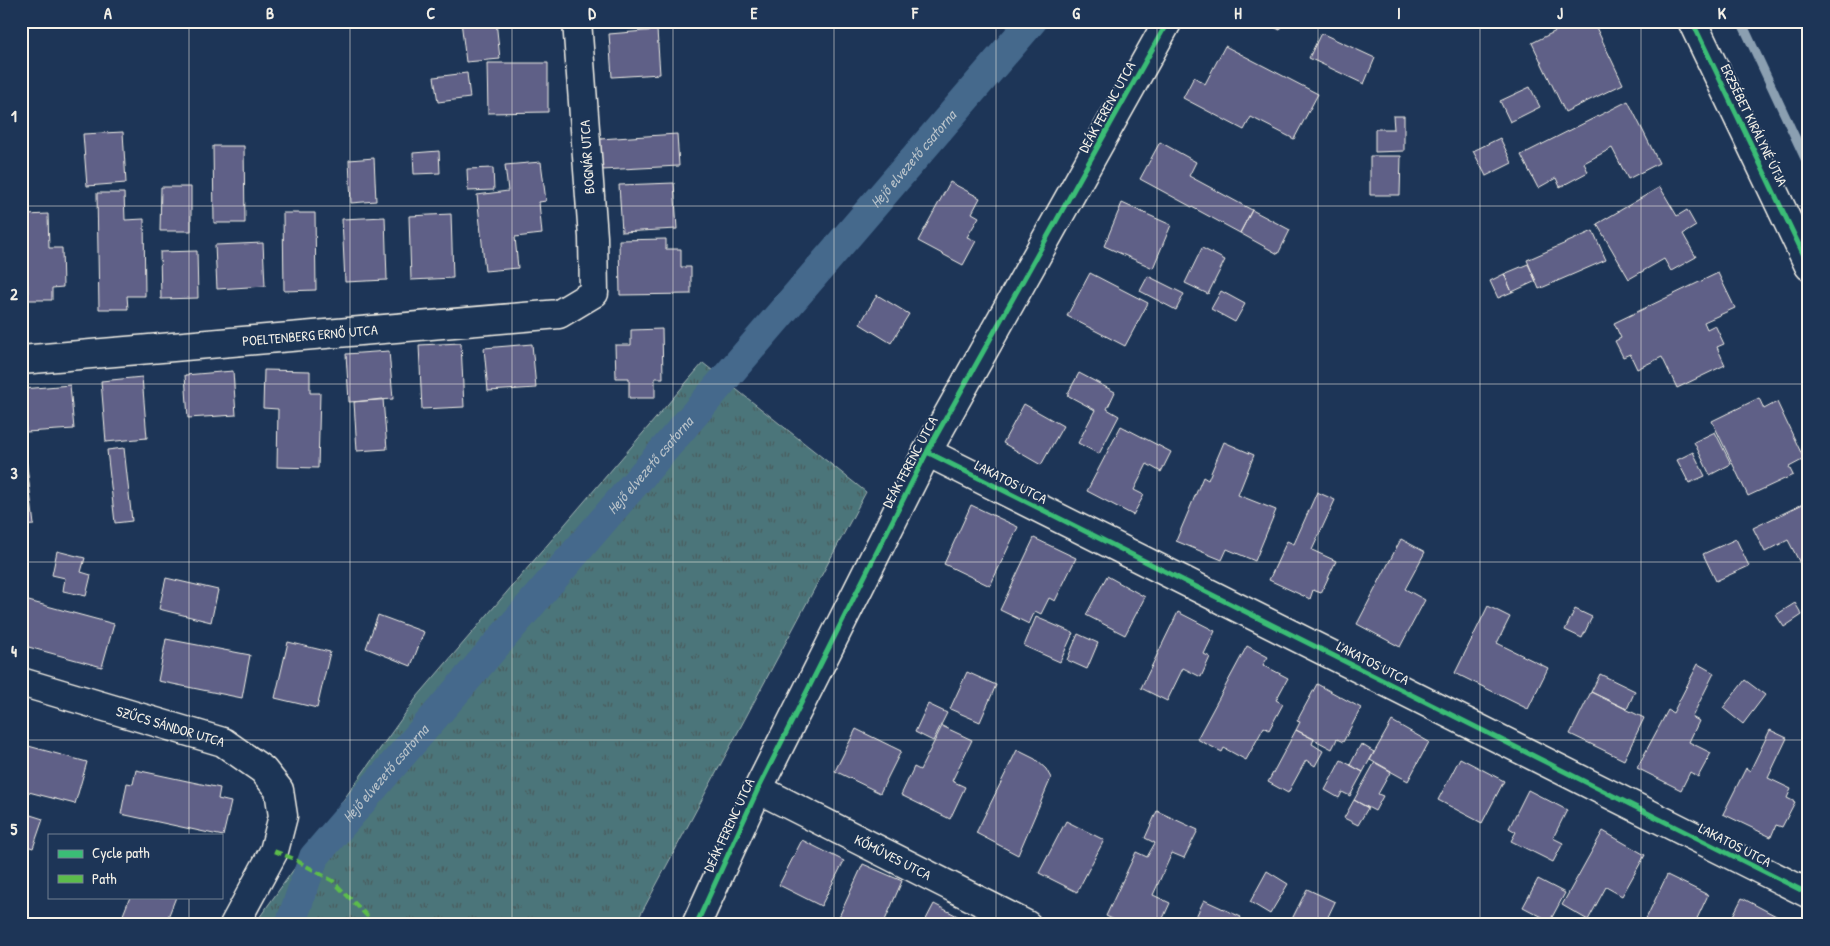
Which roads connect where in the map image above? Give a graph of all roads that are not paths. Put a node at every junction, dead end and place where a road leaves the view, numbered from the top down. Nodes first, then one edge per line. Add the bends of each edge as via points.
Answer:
1 (576, 21) edge
2 (1168, 21) edge
3 (1692, 21) edge
4 (1809, 266) edge
5 (594, 293) joint
6 (21, 360) edge
7 (927, 452) junction
8 (21, 682) edge
9 (758, 789) junction
10 (1809, 894) edge
11 (234, 925) edge
12 (696, 925) edge
13 (1027, 925) edge

1 - 5 street, BOGNÁR UTCA via 593,237
2 - 7 street, DEÁK FERENC UTCA
3 - 4 street, ERZSÉBET KIRÁLYNÉ ÚTJA
5 - 6 street, POELTENBERG ERNŐ UTCA via 559,314
7 - 9 street, DEÁK FERENC UTCA
7 - 10 street, LAKATOS UTCA
8 - 11 street, SZŰCS SÁNDOR UTCA via 223,742 263,770 279,790 283,816 274,851
9 - 12 street, DEÁK FERENC UTCA
9 - 13 street, KŐMŰVES UTCA

